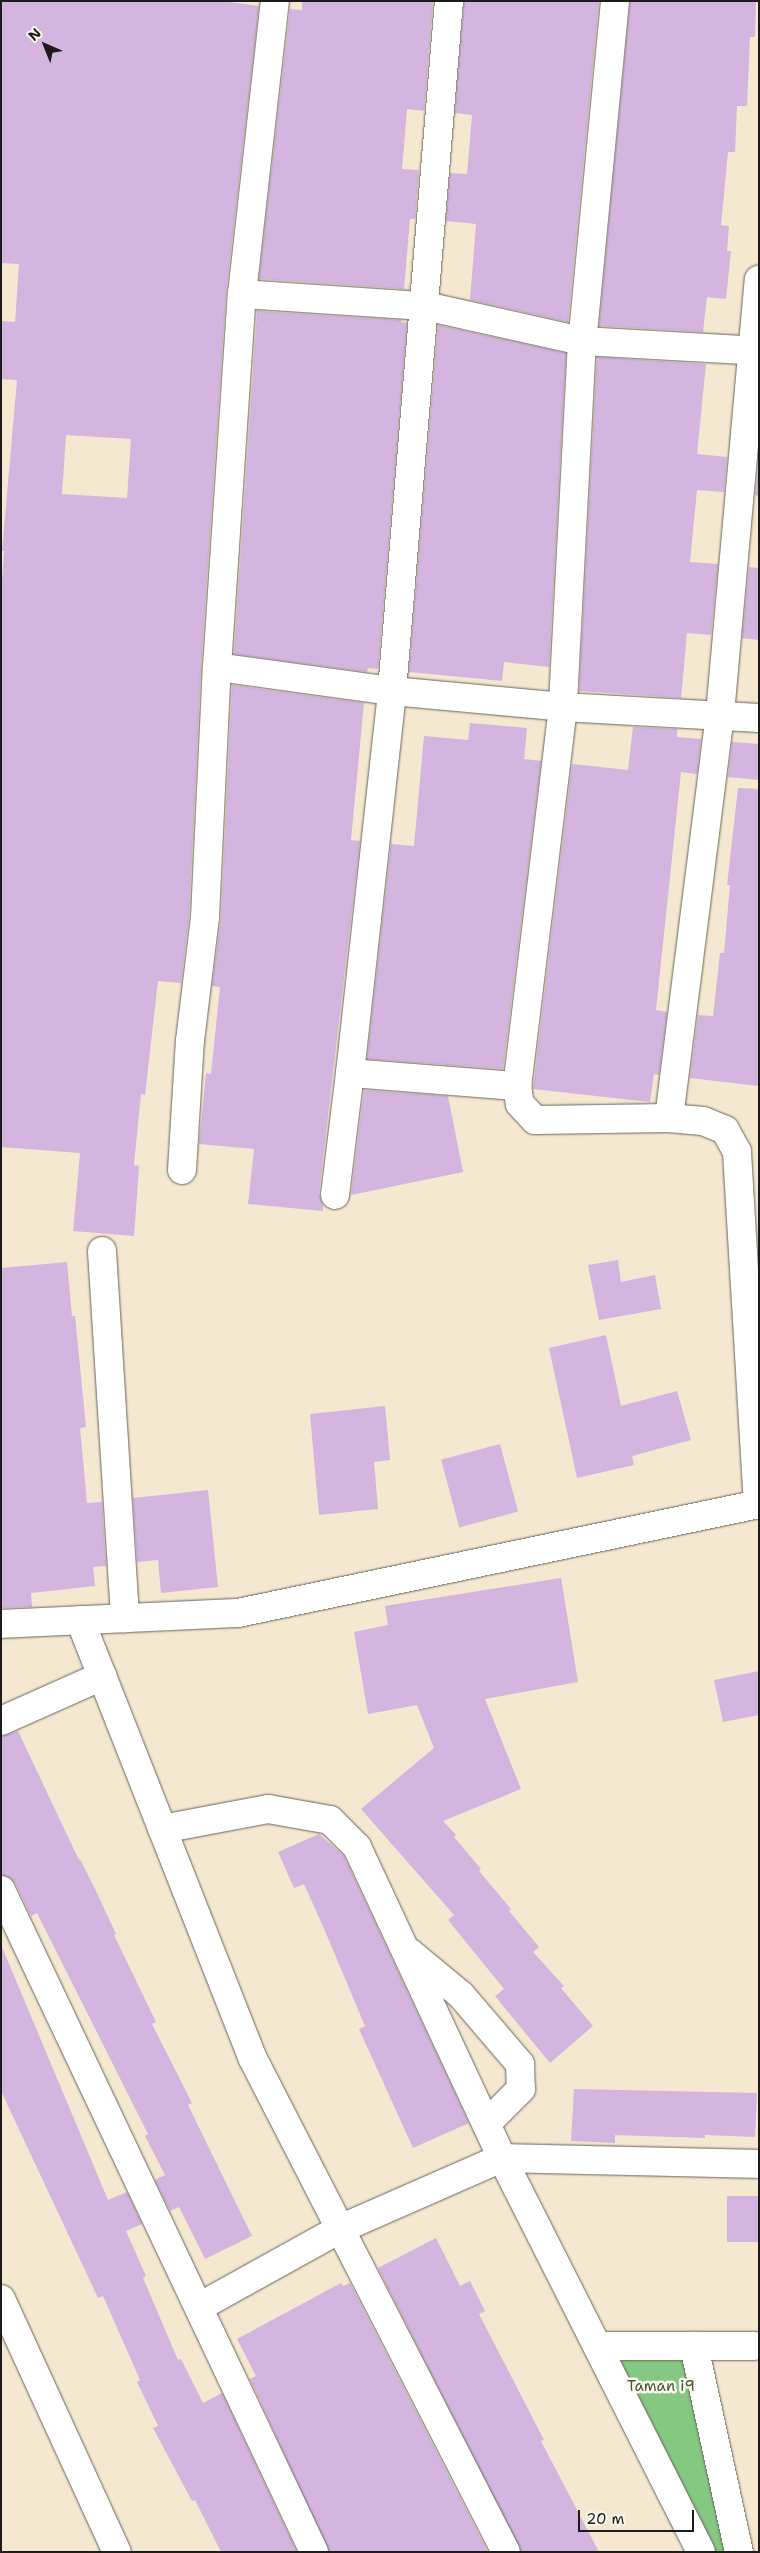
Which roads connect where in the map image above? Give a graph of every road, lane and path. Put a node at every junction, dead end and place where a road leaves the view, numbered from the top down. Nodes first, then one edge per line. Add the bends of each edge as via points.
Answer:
1 (275, 1) edge
2 (449, 1) edge
3 (615, 1) edge
4 (759, 280) edge
5 (242, 294) junction
6 (424, 306) junction
7 (582, 341) junction
8 (756, 351) edge
9 (217, 668) junction
10 (392, 690) junction
11 (564, 707) junction
12 (720, 714) junction
13 (759, 718) edge
14 (350, 1073) junction
15 (517, 1086) junction
16 (669, 1118) junction
17 (182, 1170) dead end
18 (335, 1195) dead end
19 (102, 1251) dead end
20 (759, 1504) edge
21 (125, 1618) junction
22 (80, 1620) junction
23 (1, 1624) edge
24 (102, 1676) junction
25 (1, 1721) edge
26 (162, 1830) junction
27 (1, 1890) edge
28 (404, 1948) junction
29 (486, 2124) junction
30 (502, 2158) junction
31 (759, 2164) edge
32 (340, 2229) junction
33 (1, 2299) edge
34 (199, 2308) junction
35 (597, 2346) junction
36 (694, 2346) junction
37 (754, 2346) dead end
38 (117, 2552) edge
39 (314, 2552) edge
40 (506, 2552) edge
41 (701, 2552) edge
42 (739, 2552) edge

1 - 5 street
2 - 6 street
3 - 7 street
4 - 8 street
5 - 6 street
5 - 9 street
6 - 7 street
6 - 10 street
7 - 8 street
7 - 11 street
8 - 12 street
9 - 10 street
9 - 17 street via 205,917 190,1041
10 - 11 street
10 - 14 street
11 - 12 street
11 - 15 street
12 - 13 street
12 - 16 street
14 - 15 street
14 - 18 street
15 - 16 street via 520,1104 535,1120
16 - 20 street via 703,1120 725,1130 738,1152
19 - 21 street
20 - 21 street via 238,1613
21 - 22 street
22 - 23 street
22 - 24 street
24 - 25 street
24 - 26 street
26 - 28 street via 268,1809 330,1820 357,1847
26 - 32 street via 252,2057
27 - 34 street
28 - 29 street
28 - 29 street via 461,1995 520,2064 521,2089
29 - 30 street
30 - 31 street
30 - 32 street
30 - 35 street
32 - 34 street
32 - 40 street
33 - 38 street
34 - 39 street
35 - 36 street
35 - 41 street
36 - 37 street
36 - 42 street

